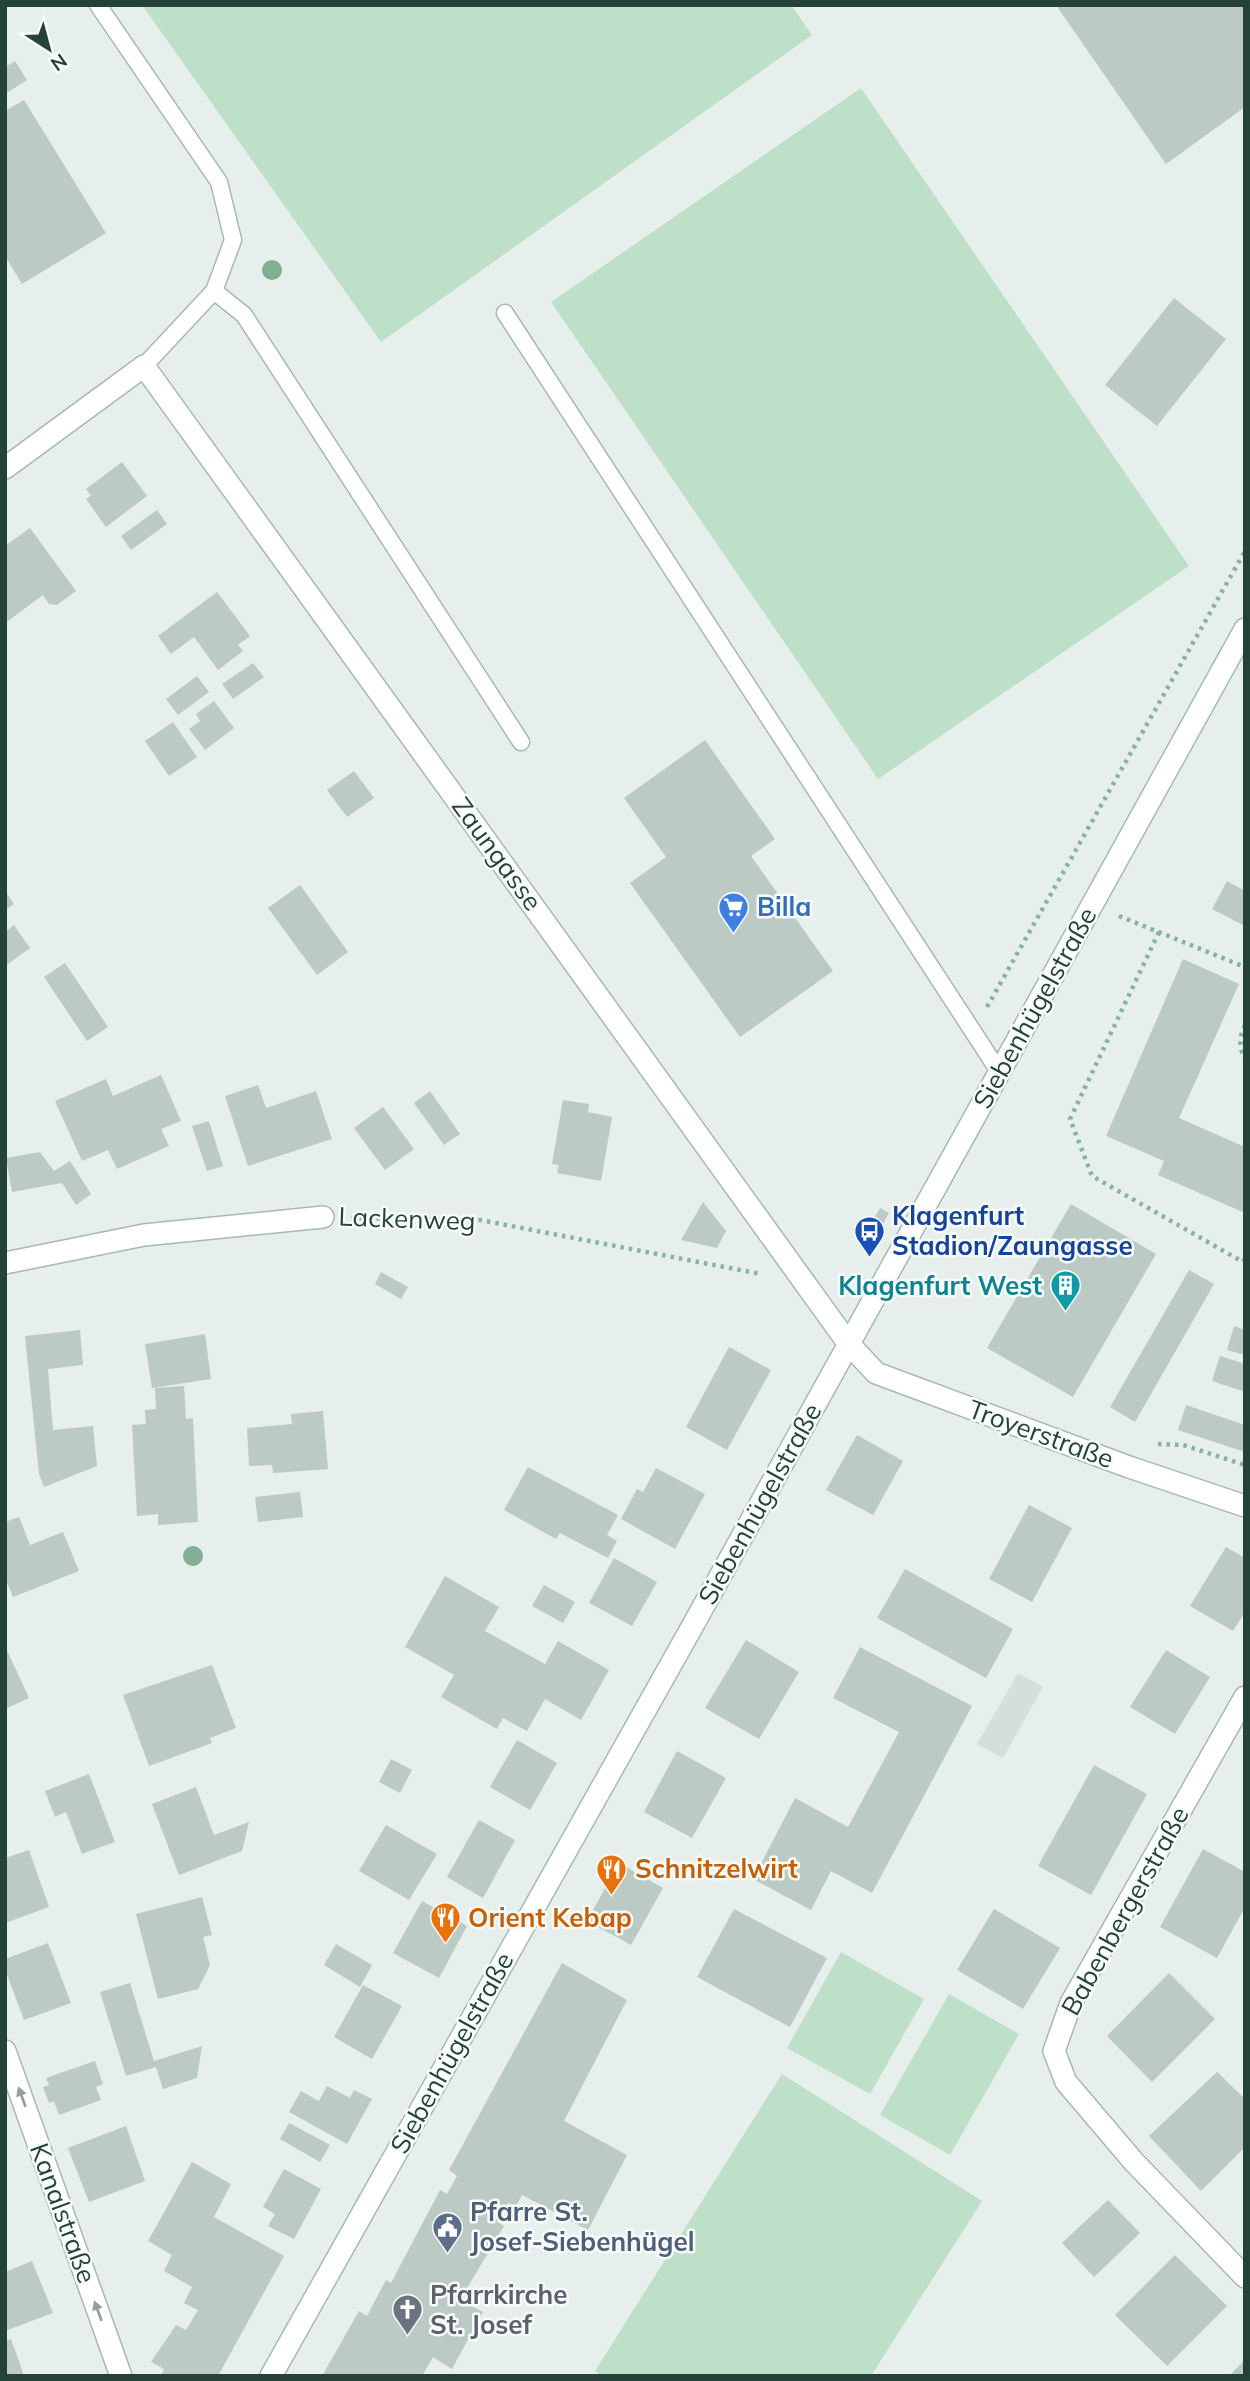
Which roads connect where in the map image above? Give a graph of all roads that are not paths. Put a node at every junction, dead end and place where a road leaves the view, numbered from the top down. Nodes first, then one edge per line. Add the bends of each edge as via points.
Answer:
1 (98, 5) edge
2 (214, 291) junction
3 (505, 313) dead end
4 (144, 366) junction
5 (5, 468) edge
6 (1245, 629) edge
7 (521, 742) dead end
8 (1000, 1073) junction
9 (323, 1217) road end
10 (5, 1263) edge
11 (848, 1343) junction
12 (1245, 1506) edge
13 (1245, 1697) edge
14 (5, 2051) edge
15 (1245, 2277) edge
16 (121, 2376) edge
17 (271, 2376) edge

1 - 2 lane via 219,182 233,240
2 - 4 lane
2 - 7 lane via 244,315
3 - 8 lane
4 - 5 street
4 - 11 street, Zaungasse
6 - 8 street, Siebenhügelstraße
8 - 11 street, Siebenhügelstraße
9 - 10 street, Lackenweg via 144,1236
11 - 12 street, Troyerstraße via 876,1373
11 - 17 street, Siebenhügelstraße
13 - 15 street, Babenbergerstraße via 1071,2003 1054,2051 1066,2082 1134,2162
16 -> 14 street, Kanalstraße

